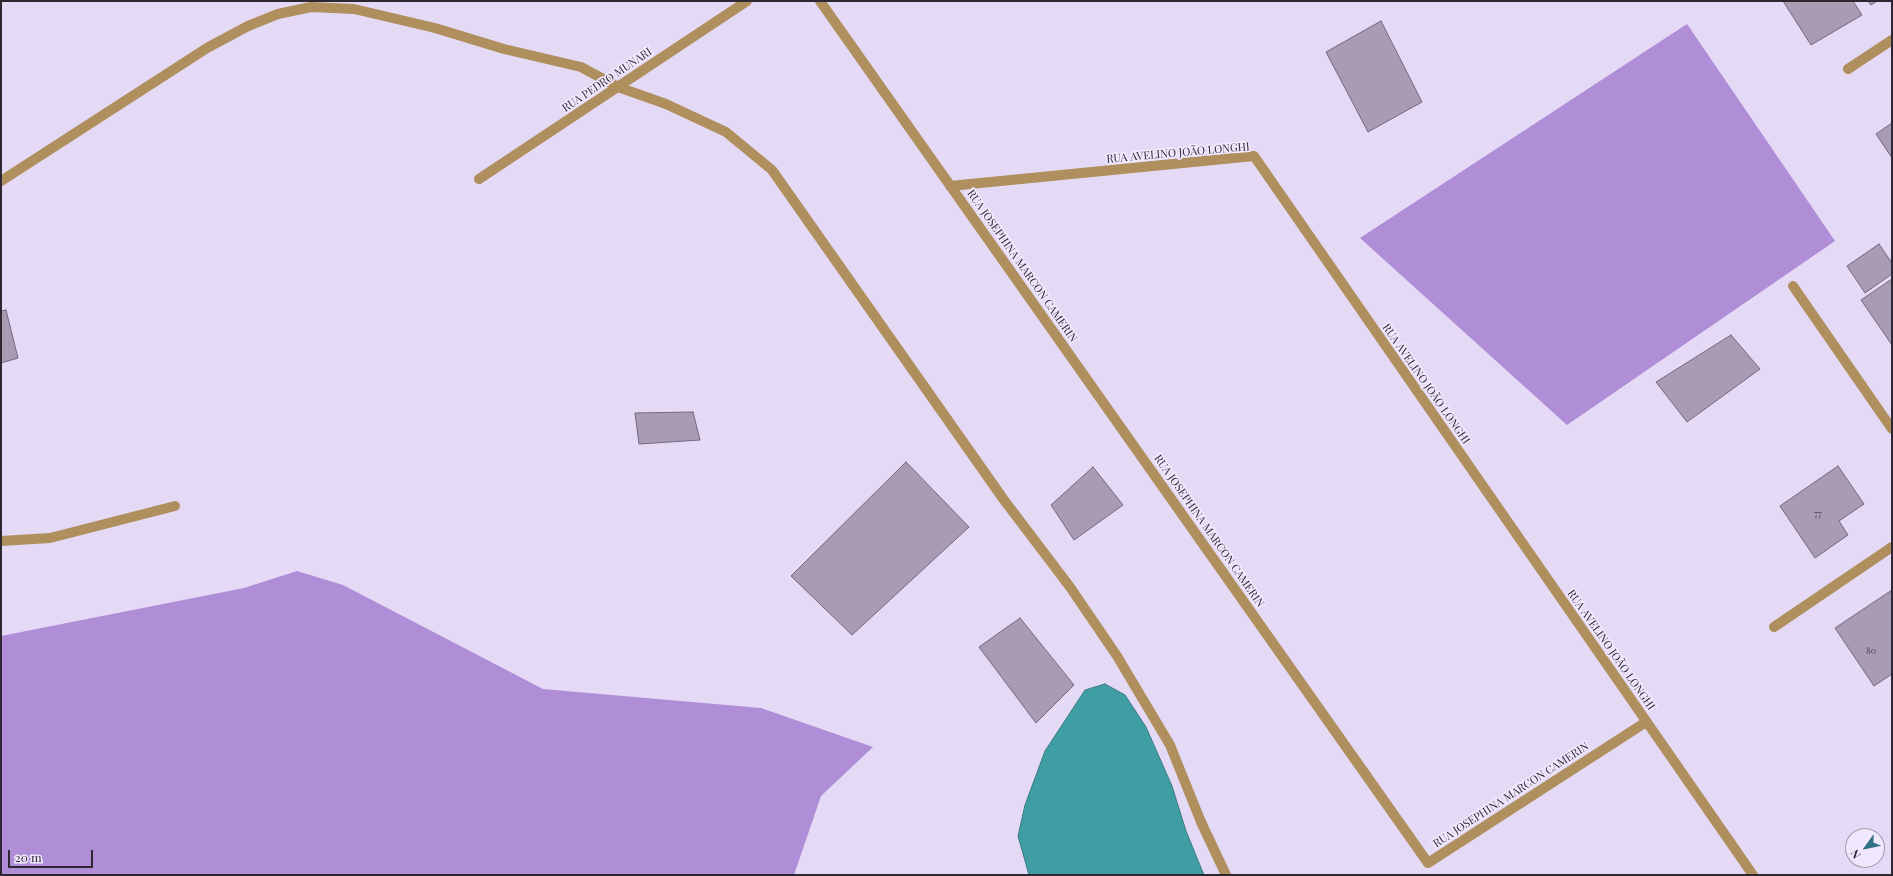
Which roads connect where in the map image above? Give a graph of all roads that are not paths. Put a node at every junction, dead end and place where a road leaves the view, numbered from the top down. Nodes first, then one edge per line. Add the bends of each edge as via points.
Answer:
1 (747, 1) edge
2 (820, 1) edge
3 (326, 4) edge
4 (1892, 40) edge
5 (1848, 69) dead end
6 (618, 88) junction
7 (479, 179) dead end
8 (1, 181) edge
9 (950, 186) junction
10 (1793, 286) dead end
11 (1892, 429) edge
12 (175, 506) dead end
13 (1, 541) edge
14 (1892, 547) edge
15 (1774, 627) dead end
16 (1646, 722) junction
17 (1226, 875) edge
18 (1753, 875) edge

1 - 6 street, RUA PEDRO MUNARI
2 - 9 street, RUA JOSEPHINA MARCON CAMERIN
3 - 6 street via 435,28 504,49 581,67
3 - 8 street via 278,14 248,26 207,48
4 - 5 street
6 - 7 street, RUA PEDRO MUNARI
6 - 17 street via 666,104 726,132 772,170 1004,500 1070,586 1117,656 1170,745
9 - 16 street, RUA AVELINO JOÃO LONGHI via 1254,156
9 - 16 street, RUA JOSEPHINA MARCON CAMERIN via 1428,863
10 - 11 street
12 - 13 street via 50,538
14 - 15 street
16 - 18 street, RUA AVELINO JOÃO LONGHI

